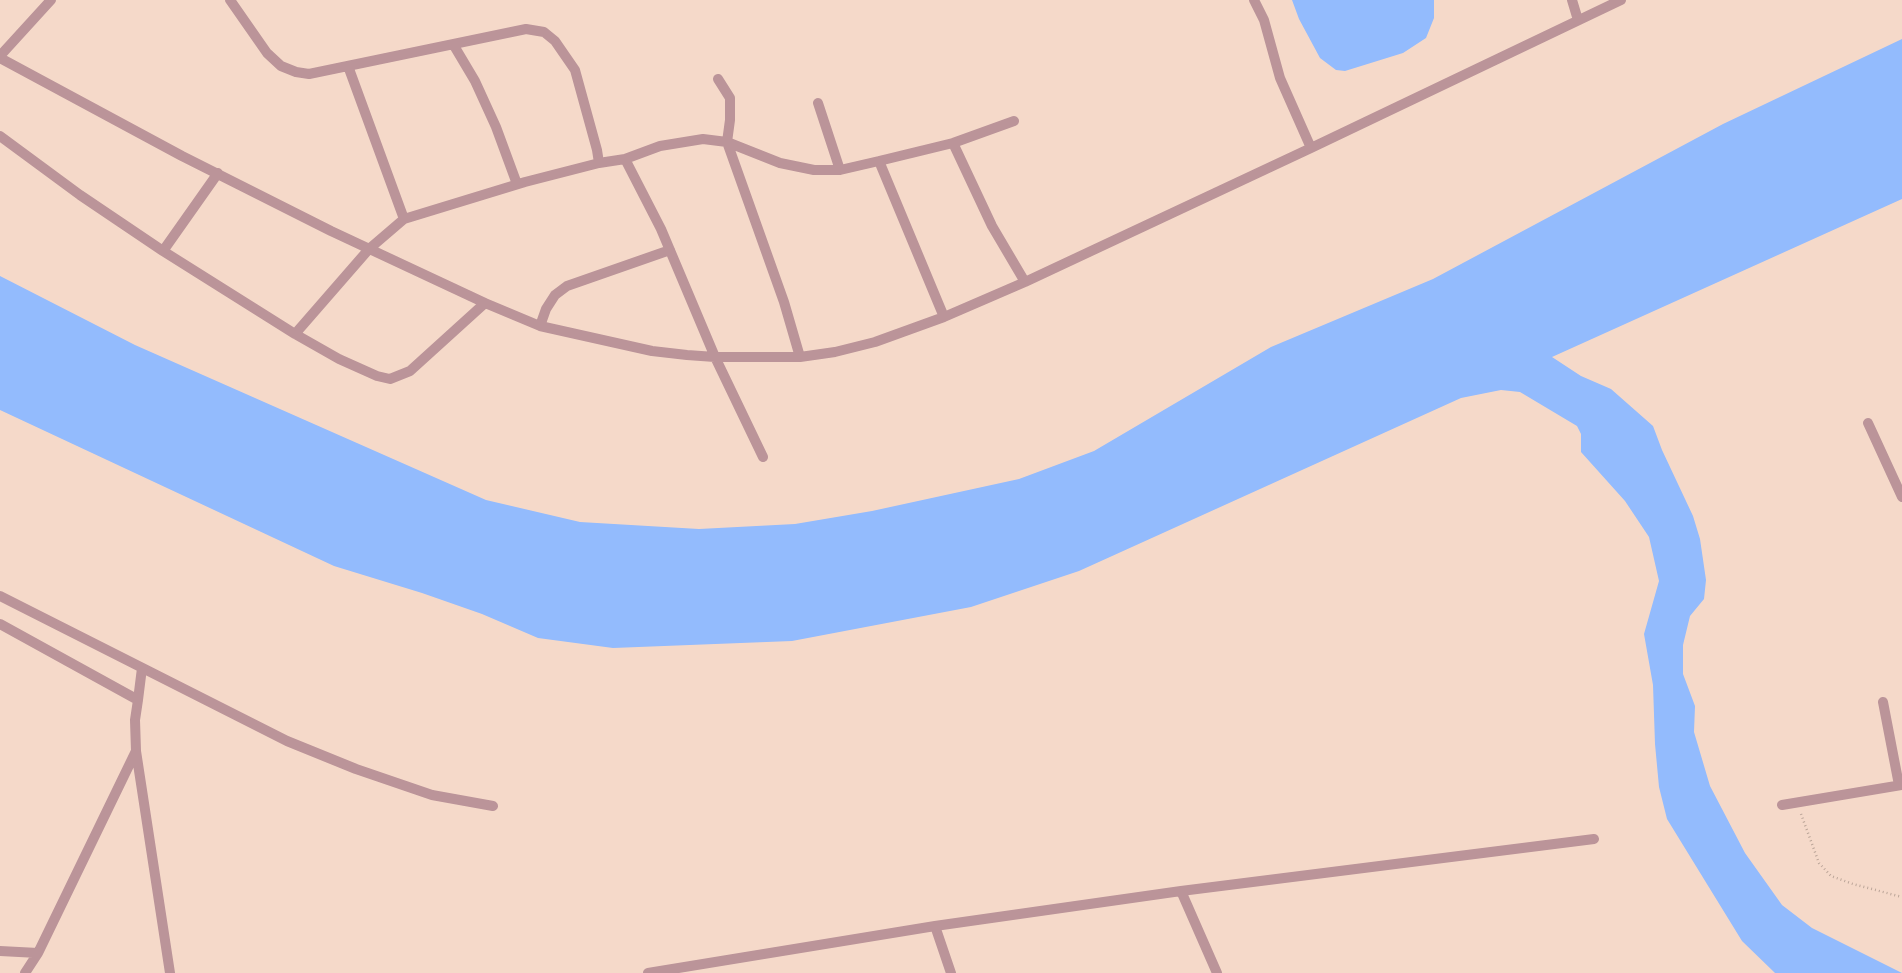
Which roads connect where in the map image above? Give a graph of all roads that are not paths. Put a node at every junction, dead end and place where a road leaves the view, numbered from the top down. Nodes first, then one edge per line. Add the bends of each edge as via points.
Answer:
1 (230, 0) edge
2 (1254, 0) edge
3 (1572, 0) edge
4 (1621, 0) edge
5 (48, 1) edge
6 (1578, 20) junction
7 (453, 44) junction
8 (0, 57) edge
9 (348, 66) junction
10 (718, 79) dead end
11 (818, 103) dead end
12 (1014, 121) dead end
13 (0, 136) edge
14 (727, 142) junction
15 (953, 143) junction
16 (1311, 148) junction
17 (625, 159) junction
18 (879, 161) junction
19 (599, 163) junction
20 (840, 170) junction
21 (218, 173) junction
22 (517, 184) junction
23 (404, 219) junction
24 (369, 249) junction
25 (163, 250) junction
26 (670, 250) junction
27 (1025, 282) junction
28 (485, 304) junction
29 (944, 317) junction
30 (540, 326) junction
31 (295, 334) junction
32 (715, 357) junction
33 (800, 357) junction
34 (1868, 423) dead end
35 (763, 457) dead end
36 (1902, 496) edge
37 (0, 596) edge
38 (0, 624) edge
39 (142, 668) junction
40 (138, 700) junction
41 (1883, 702) dead end
42 (136, 750) junction
43 (1901, 785) edge
44 (1782, 805) dead end
45 (492, 806) dead end
46 (1594, 839) dead end
47 (1181, 891) junction
48 (935, 926) junction
49 (0, 951) edge
50 (38, 953) junction
51 (25, 973) edge
52 (170, 973) edge
53 (648, 973) edge
54 (951, 973) edge
55 (1217, 973) edge

1 - 9 street via 267,53 282,66 310,74
2 - 16 street via 1264,20 1280,78
3 - 6 street
4 - 6 street
5 - 8 street
6 - 16 street
7 - 9 street
7 - 19 street via 526,28 544,32 555,41 575,70
7 - 22 street via 475,81 496,127
8 - 21 street
9 - 23 street
10 - 14 street via 730,98
11 - 20 street
12 - 15 street
13 - 25 street via 62,182
14 - 17 street via 703,138 660,146
14 - 20 street via 780,163 814,170
14 - 33 street via 784,302
15 - 18 street
15 - 27 street via 992,226
16 - 27 street
17 - 19 street
17 - 26 street
18 - 20 street
18 - 29 street
19 - 22 street
21 - 24 street
21 - 25 street
22 - 23 street
23 - 24 street
24 - 28 street
24 - 31 street
25 - 31 street
26 - 30 street via 567,286 555,295 546,309
26 - 32 street
27 - 29 street
28 - 30 street
28 - 31 street via 410,371 390,379 339,359
29 - 33 street via 875,342
30 - 32 street via 652,351
32 - 33 street
32 - 35 street
34 - 36 street
37 - 39 street
38 - 40 street
39 - 40 street
39 - 45 street via 287,741 349,766 432,795
40 - 42 street via 135,720
41 - 43 street
42 - 50 street
42 - 52 street
43 - 44 street
46 - 47 street
47 - 48 street
47 - 55 street
48 - 53 street
48 - 54 street
49 - 50 street
50 - 51 street

